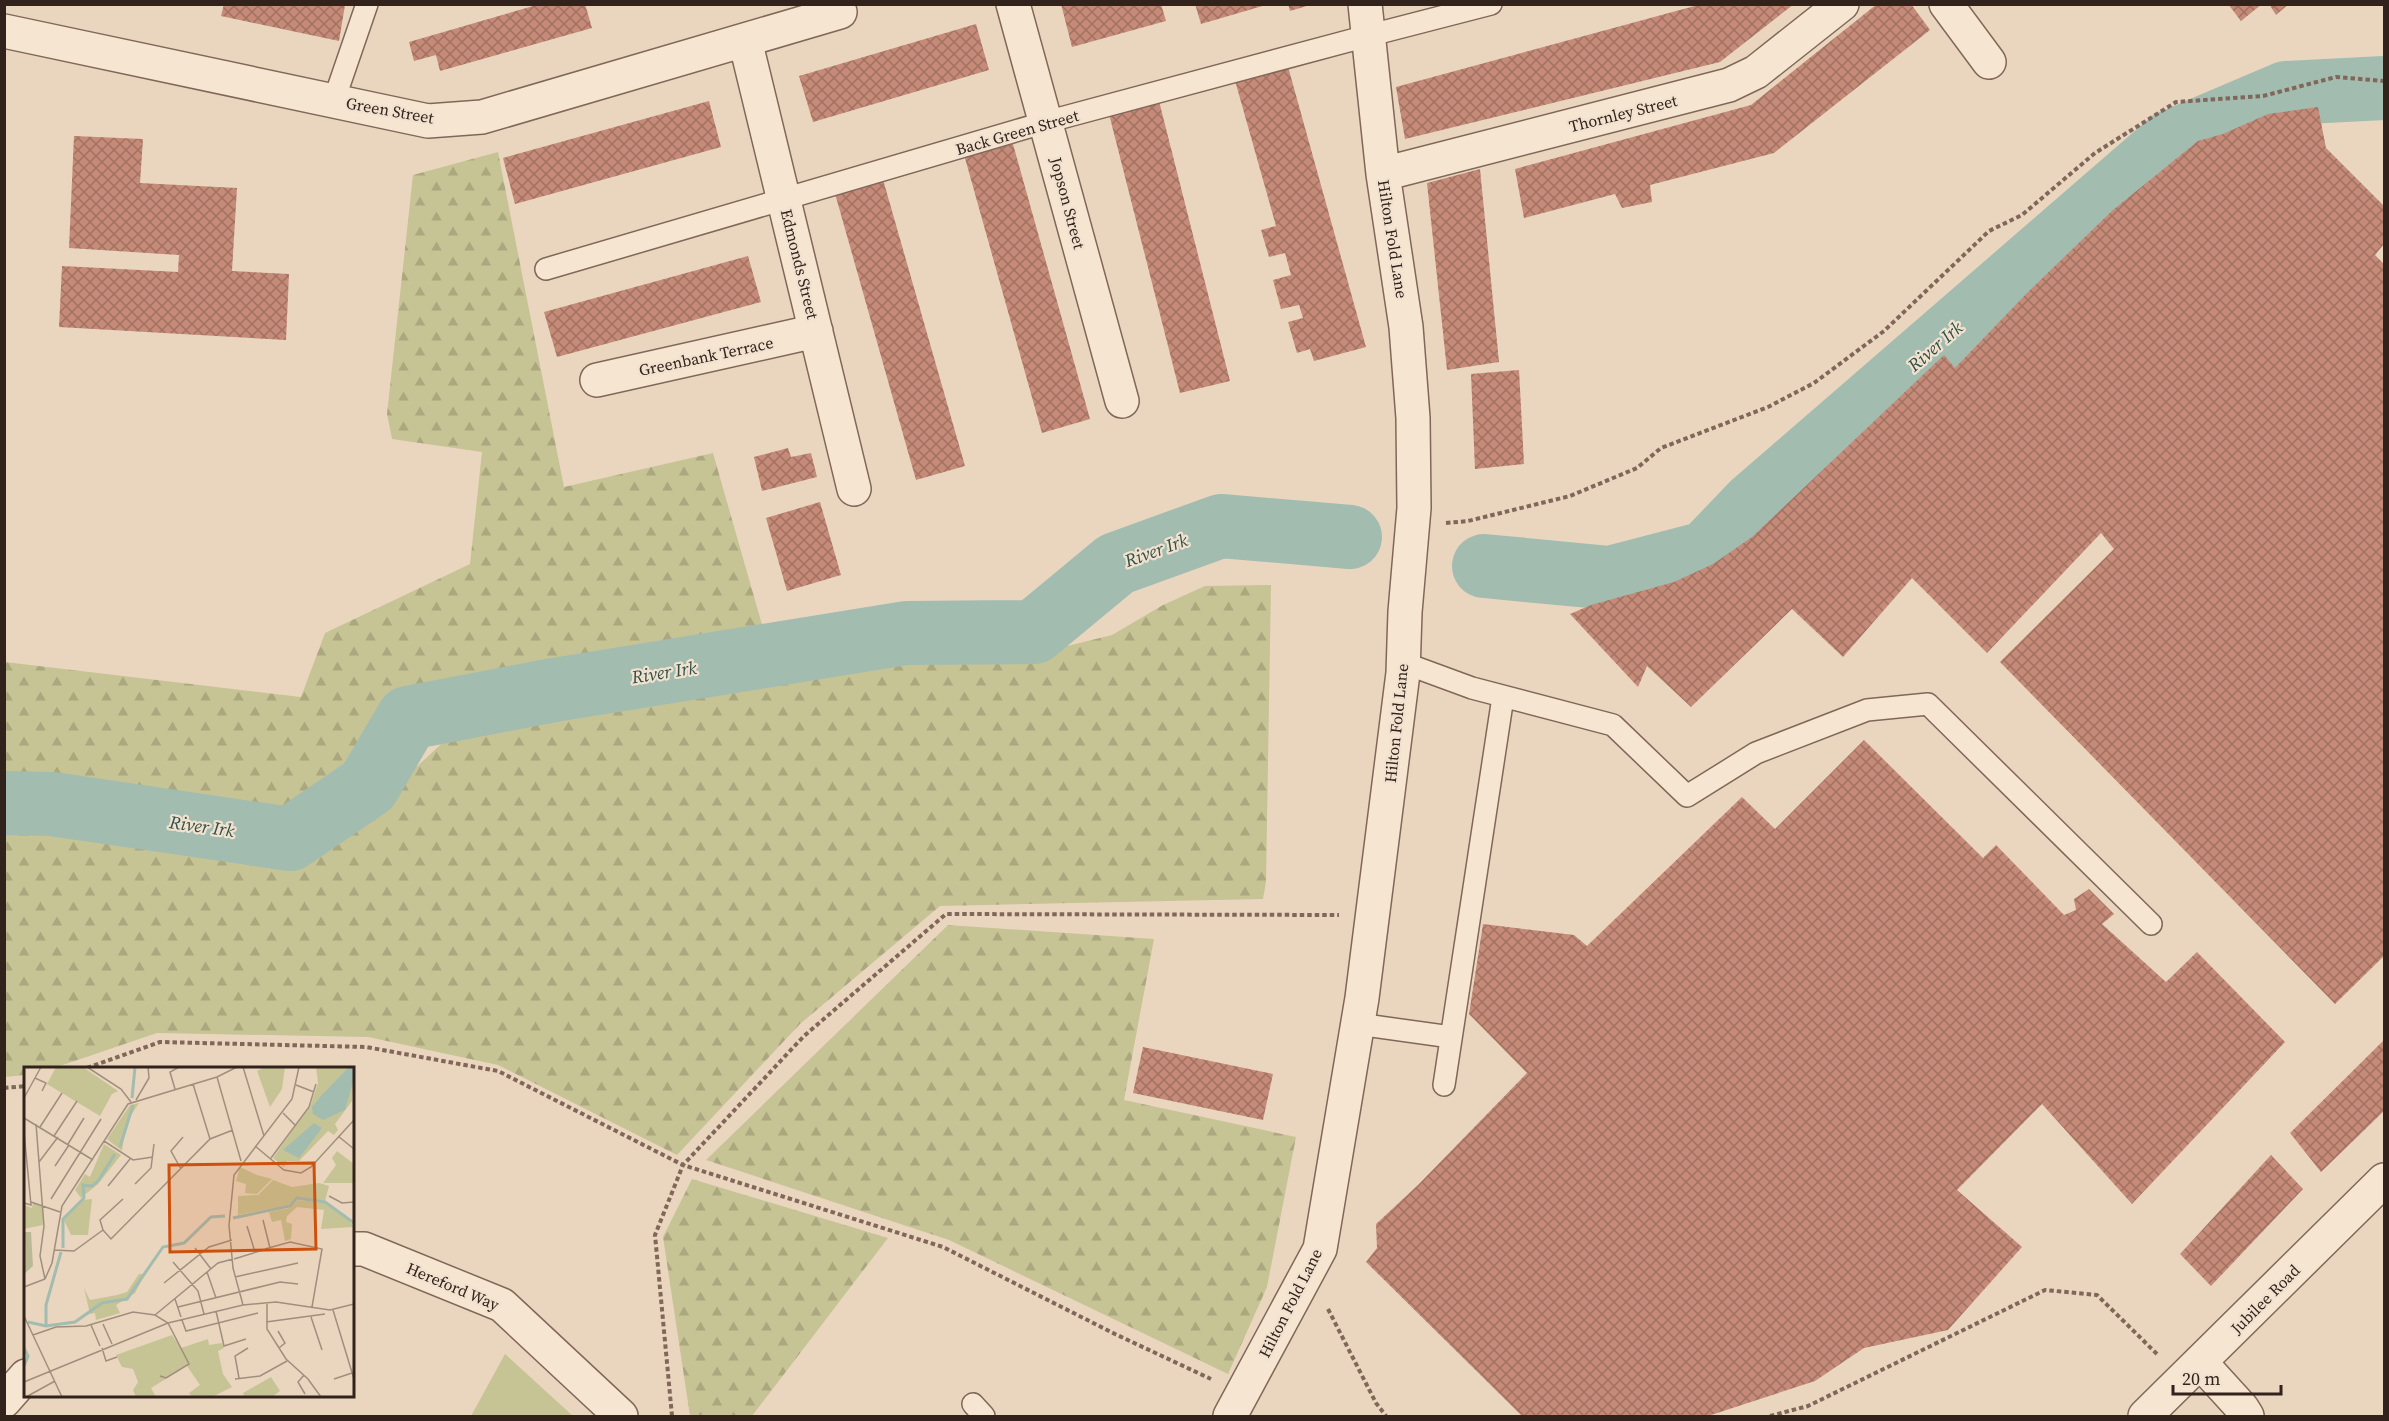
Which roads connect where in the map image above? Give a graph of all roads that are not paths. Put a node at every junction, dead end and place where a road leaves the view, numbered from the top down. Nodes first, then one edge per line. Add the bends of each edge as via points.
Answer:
1 (367, 4) edge
2 (1014, 4) edge
3 (1491, 4) edge
4 (1842, 4) edge
5 (1946, 4) edge
6 (840, 12) dead end
7 (1366, 20) edge
8 (4, 31) edge
9 (745, 40) junction
10 (1989, 62) dead end
11 (334, 100) junction
12 (1046, 122) junction
13 (1383, 174) junction
14 (784, 201) junction
15 (546, 269) dead end
16 (816, 332) junction
17 (597, 380) dead end
18 (1122, 401) dead end
19 (854, 489) dead end
20 (1404, 663) junction
21 (1503, 697) junction
22 (2151, 924) dead end
23 (1358, 1024) junction
24 (1451, 1037) junction
25 (1444, 1085) dead end
26 (2385, 1180) edge
27 (354, 1249) edge
28 (2192, 1371) junction
29 (24, 1378) edge
30 (4, 1401) edge
31 (1236, 1405) edge
32 (621, 1416) edge
33 (2145, 1416) edge
34 (2247, 1416) edge

1 - 11 lane
2 - 12 street, Jopson Street
3 - 7 lane, Back Green Street
4 - 13 street, Thornley Street via 1756,72 1729,85
5 - 10 street
6 - 9 street, Green Street
7 - 12 lane, Back Green Street
7 - 13 street, Hilton Fold Lane
8 - 11 street, Green Street
9 - 11 street, Green Street via 482,117 428,121
9 - 14 street, Edmonds Street
12 - 14 lane, Back Green Street
12 - 18 street, Jopson Street
13 - 20 street, Hilton Fold Lane via 1406,327 1413,418 1413,517
14 - 15 lane, Back Green Street
14 - 16 street, Edmonds Street
16 - 17 street, Greenbank Terrace
16 - 19 street, Edmonds Street
20 - 21 lane
20 - 23 street, Hilton Fold Lane
21 - 22 lane via 1613,725 1688,796 1756,753 1856,714 1928,704
21 - 24 lane
23 - 24 lane
23 - 31 street, Hilton Fold Lane via 1320,1249
24 - 25 lane
26 - 28 street, Jubilee Road
27 - 32 street, Hereford Way via 364,1249 502,1305
28 - 33 street, Jubilee Road
28 - 34 street via 2242,1408
29 - 30 street

